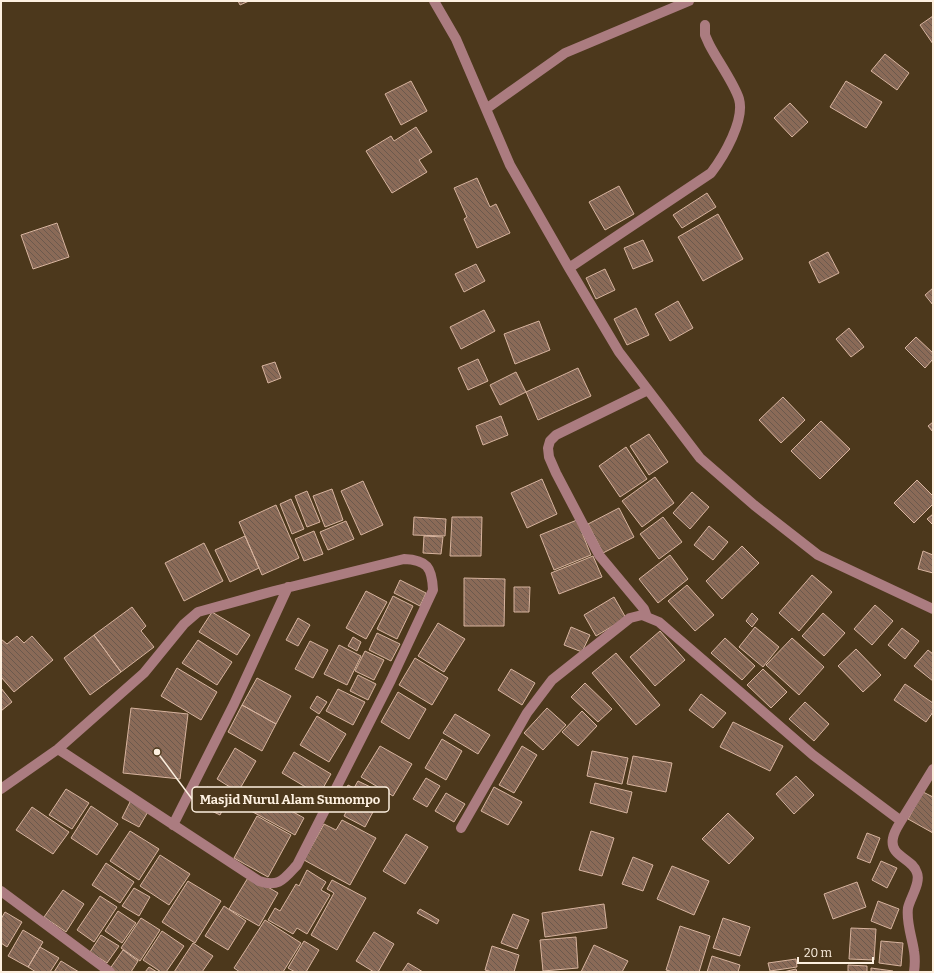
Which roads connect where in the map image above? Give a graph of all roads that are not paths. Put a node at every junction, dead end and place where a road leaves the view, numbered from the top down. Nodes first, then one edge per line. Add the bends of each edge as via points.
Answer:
1 (434, 1) edge
2 (688, 1) edge
3 (705, 25) dead end
4 (486, 109) junction
5 (569, 268) junction
6 (648, 390) junction
7 (288, 587) junction
8 (933, 609) edge
9 (647, 617) junction
10 (58, 749) junction
11 (933, 769) edge
12 (3, 784) edge
13 (901, 821) junction
14 (173, 825) junction
15 (461, 828) dead end
16 (1, 891) edge
17 (110, 972) edge
18 (914, 972) edge

1 - 4 street via 456,39
2 - 4 street via 565,53
3 - 5 street via 705,36 738,98 740,110 726,151 711,173
4 - 5 street via 510,165
5 - 6 street via 619,352
6 - 8 street via 700,458 754,505 818,555
6 - 9 street via 556,435 548,448 556,474 593,545 605,564 644,609
7 - 10 street via 198,612 184,624 144,673
7 - 14 street via 234,704
7 - 14 street via 404,559 422,561 429,568 433,590 391,680 297,865 283,879 275,884 259,881
9 - 13 street via 659,622 814,755
9 - 15 street via 637,616 623,623 552,680 527,713
10 - 12 street
10 - 14 street
11 - 13 street
13 - 18 street via 893,838 893,846 899,857 915,867 918,877 908,908 915,952
16 - 17 street

